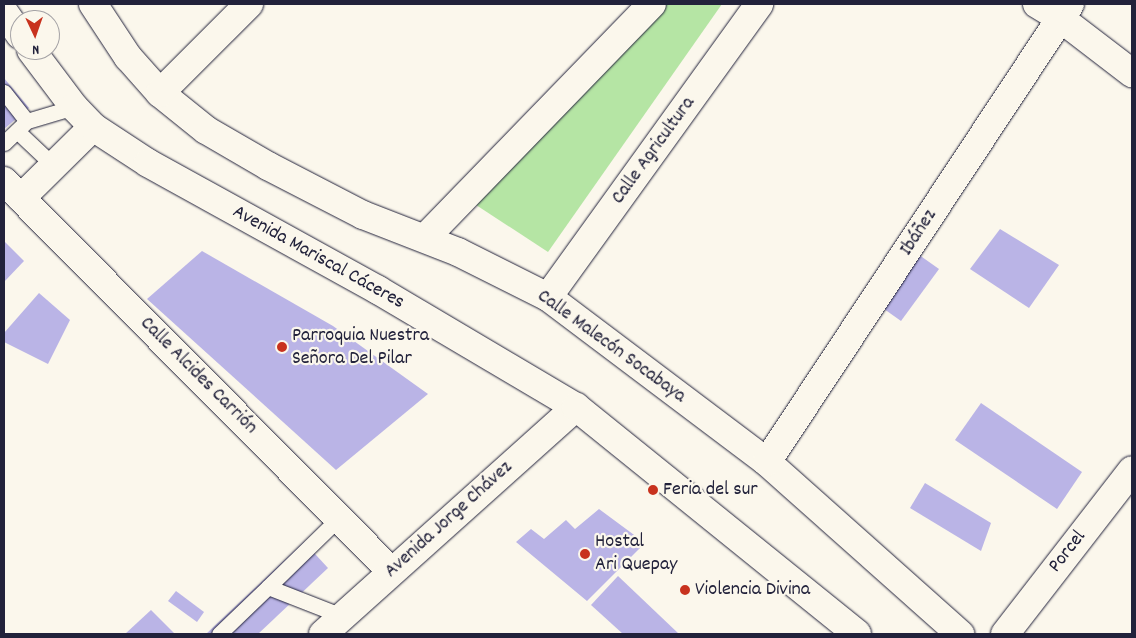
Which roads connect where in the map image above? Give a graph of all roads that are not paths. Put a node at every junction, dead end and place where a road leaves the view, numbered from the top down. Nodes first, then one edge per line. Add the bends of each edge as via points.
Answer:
1 (93, 4) edge
2 (248, 4) edge
3 (652, 4) edge
4 (759, 4) edge
5 (1037, 4) edge
6 (1065, 11) edge
7 (39, 60) edge
8 (1132, 73) edge
9 (4, 92) edge
10 (160, 93) junction
11 (74, 107) junction
12 (22, 126) junction
13 (92, 126) junction
14 (4, 143) edge
15 (54, 166) junction
16 (12, 190) edge
17 (424, 238) junction
18 (548, 298) junction
19 (576, 407) junction
20 (767, 462) junction
21 (1132, 470) edge
22 (339, 518) junction
23 (391, 571) junction
24 (268, 587) junction
25 (333, 625) edge
26 (219, 634) edge
27 (857, 634) edge
28 (960, 634) edge
29 (1005, 634) edge

1 - 10 street, Calle Malecón Socabaya via 128,57
2 - 10 street
3 - 17 street
4 - 18 street, Calle Agricultura
5 - 6 street
6 - 8 street
6 - 20 street, Ibáñez
7 - 11 street, Avenida Mariscal Cáceres
9 - 12 lane
10 - 17 street, Calle Malecón Socabaya via 206,130 268,166 363,215
11 - 12 lane
11 - 13 street, Avenida Mariscal Cáceres
12 - 14 lane
12 - 15 lane
13 - 15 street
13 - 19 street, Avenida Mariscal Cáceres via 148,163 378,290
15 - 16 street
16 - 22 street, Calle Alcides Carrión
17 - 18 street, Calle Malecón Socabaya
18 - 20 street, Calle Malecón Socabaya
19 - 23 street, Avenida Jorge Chávez
19 - 27 street, Avenida Mariscal Cáceres
20 - 28 street, Calle Malecón Socabaya
21 - 29 street, Porcel
22 - 23 street, Calle Alcides Carrión
22 - 24 lane
23 - 25 street, Avenida Jorge Chávez
24 - 25 lane
24 - 26 lane

